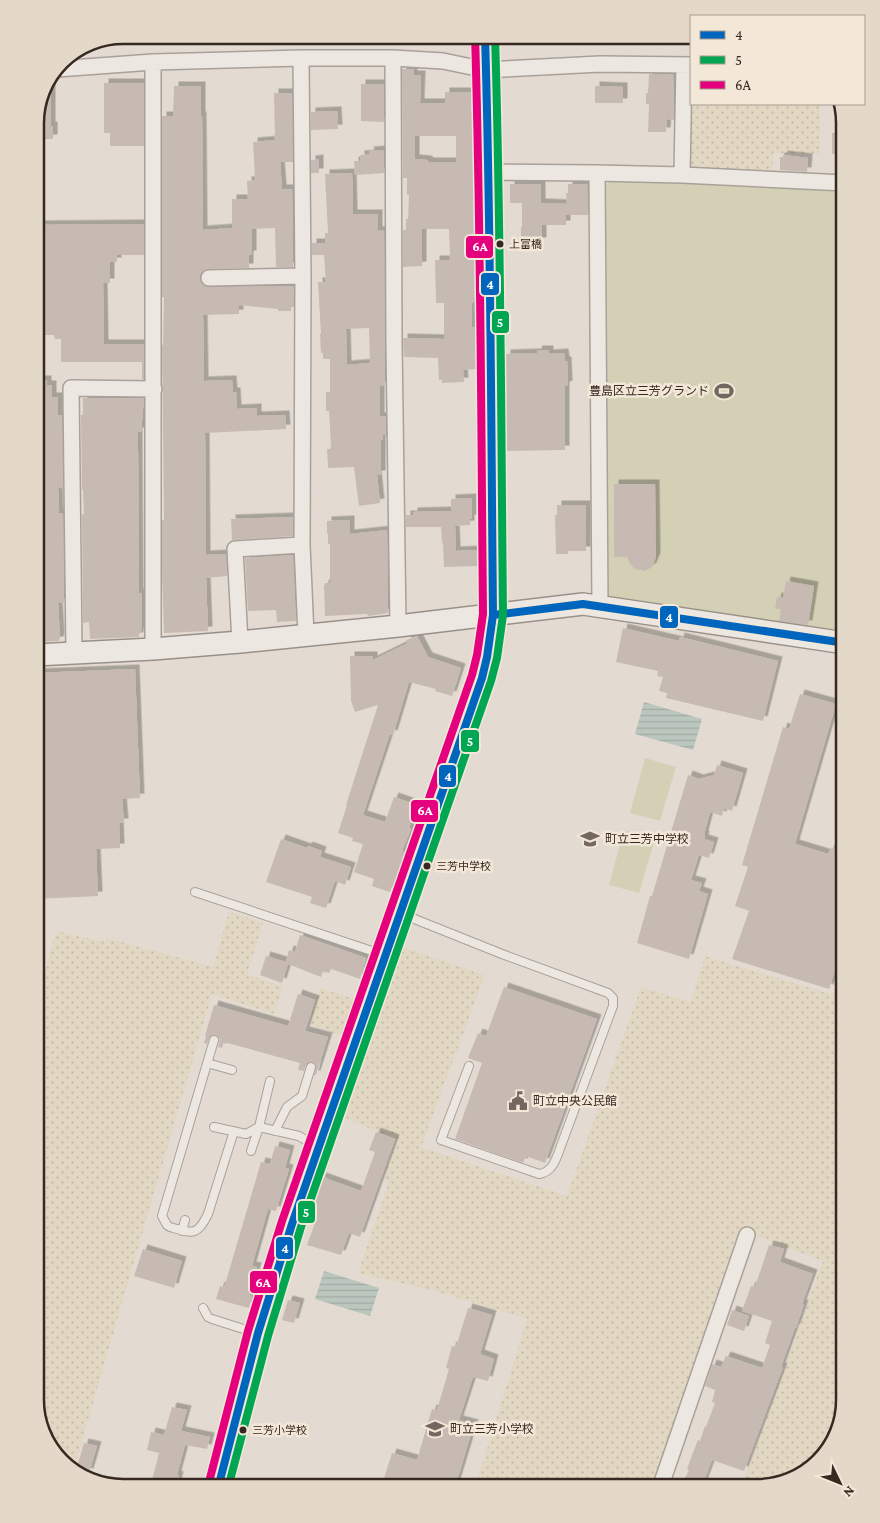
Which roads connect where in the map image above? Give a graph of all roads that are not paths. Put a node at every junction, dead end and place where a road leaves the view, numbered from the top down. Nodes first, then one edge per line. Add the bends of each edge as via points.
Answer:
1 (485, 52) edge
2 (301, 58) junction
3 (393, 58) junction
4 (153, 62) junction
5 (687, 65) edge
6 (65, 69) edge
7 (489, 172) junction
8 (597, 173) junction
9 (682, 175) junction
10 (836, 184) edge
11 (303, 276) junction
12 (209, 278) dead end
13 (154, 389) junction
14 (302, 545) junction
15 (600, 607) junction
16 (493, 615) junction
17 (398, 626) junction
18 (306, 635) junction
19 (240, 642) junction
20 (836, 643) edge
21 (153, 649) junction
22 (74, 653) junction
23 (44, 655) edge
24 (195, 892) dead end
25 (400, 913) junction
26 (386, 955) junction
27 (214, 1040) dead end
28 (207, 1063) junction
29 (469, 1066) dead end
30 (311, 1067) dead end
31 (232, 1070) dead end
32 (270, 1081) dead end
33 (214, 1127) dead end
34 (259, 1127) junction
35 (234, 1131) junction
36 (275, 1131) junction
37 (319, 1148) junction
38 (251, 1151) dead end
39 (185, 1220) dead end
40 (182, 1231) junction
41 (747, 1235) dead end
42 (204, 1308) dead end
43 (258, 1334) junction
44 (220, 1479) edge
45 (663, 1479) edge

1 - 3 street via 443,61
1 - 5 street via 600,64
1 - 7 main road
2 - 3 street
2 - 4 street
2 - 11 street
3 - 17 street
4 - 6 street
4 - 13 street
5 - 9 street
7 - 8 street
7 - 16 main road
8 - 9 street
8 - 15 street
9 - 10 street
11 - 12 street
11 - 14 street
13 - 21 street
13 - 22 street via 71,388
14 - 18 street
14 - 19 street via 235,549
15 - 16 main road via 583,604
15 - 20 main road
16 - 17 main road
16 - 25 main road via 482,678
17 - 18 main road
18 - 19 main road
19 - 21 main road
21 - 22 main road
22 - 23 main road
24 - 26 lane
25 - 26 main road
25 - 29 lane via 608,993 613,998 613,1006 557,1156 546,1173 539,1174 441,1140
26 - 37 main road
27 - 28 lane
28 - 31 lane
28 - 40 lane via 162,1216 170,1228
30 - 36 lane via 302,1096 287,1107
32 - 34 lane
33 - 35 lane
34 - 35 lane via 246,1134
34 - 36 lane
34 - 38 lane
35 - 40 lane via 202,1226 192,1232
36 - 37 lane via 299,1136
37 - 43 main road
39 - 40 lane
41 - 45 street
42 - 43 lane via 212,1319
43 - 44 main road

